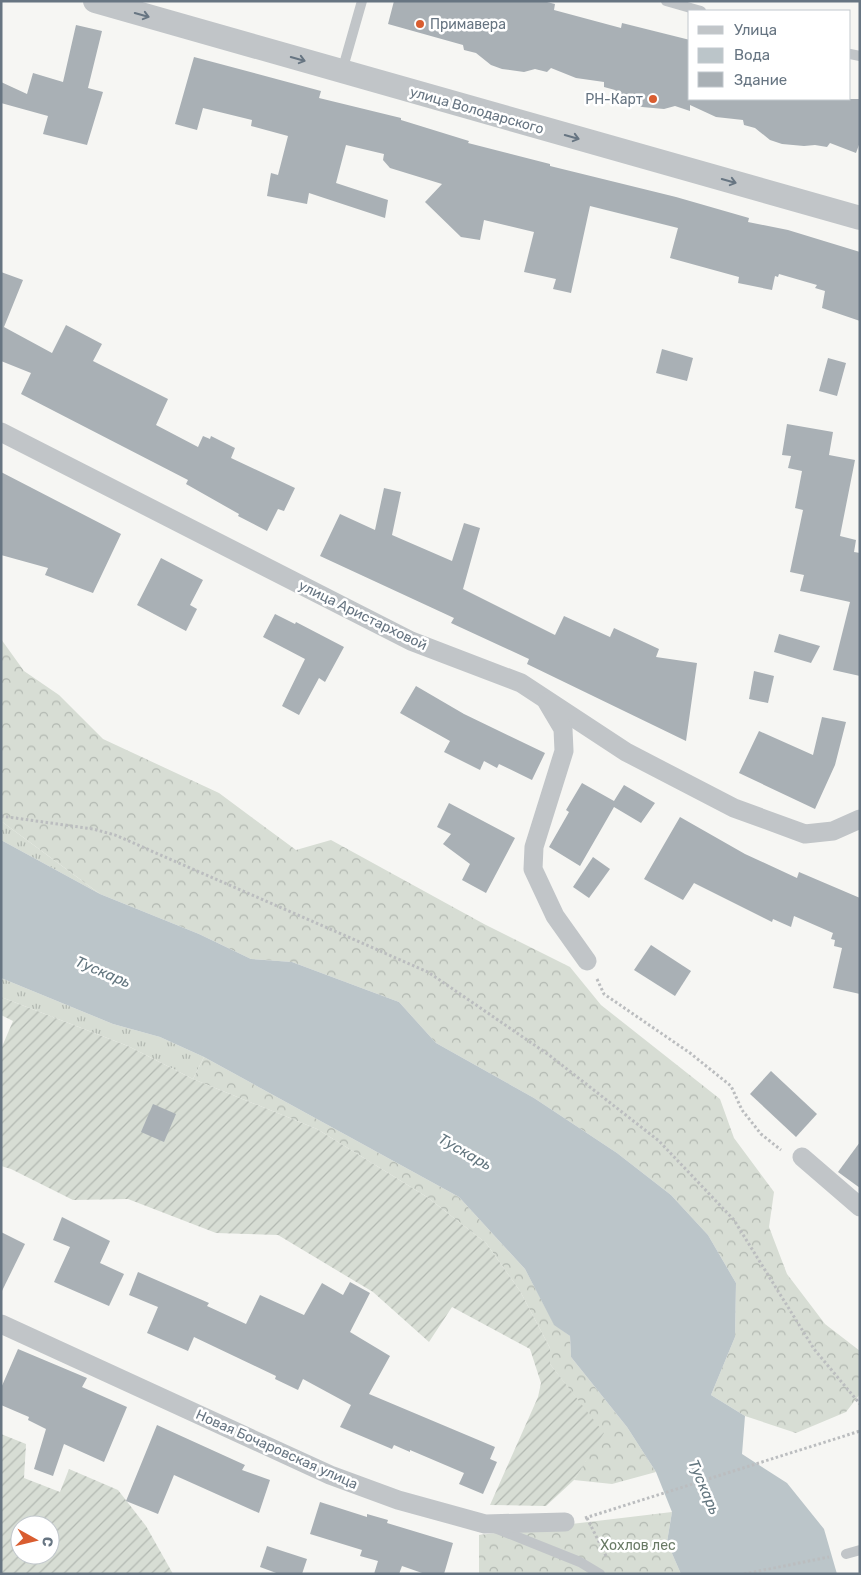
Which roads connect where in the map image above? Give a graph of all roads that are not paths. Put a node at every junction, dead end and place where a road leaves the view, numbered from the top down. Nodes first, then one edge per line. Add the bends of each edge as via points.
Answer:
1 (95, 1) edge
2 (362, 1) edge
3 (666, 1) edge
4 (698, 10) edge
5 (342, 72) junction
6 (860, 218) edge
7 (1, 432) edge
8 (545, 699) junction
9 (860, 819) edge
10 (587, 962) road end
11 (802, 1157) road end
12 (860, 1207) edge
13 (1, 1324) edge
14 (565, 1522) dead end
15 (485, 1524) junction
16 (860, 1550) edge
17 (846, 1554) road end
18 (600, 1574) edge

1 -> 5 street, улица Володарского
2 - 5 lane
3 - 4 lane
5 -> 6 street, улица Володарского
7 - 8 street, улица Аристарховой via 410,641 521,683
8 - 9 street, улица Аристарховой via 626,752 734,808 805,834 833,832
8 - 10 street via 562,729 564,751 534,847 533,869 555,916
11 - 12 street
13 - 15 street, Новая Бочаровская улица via 330,1475 398,1500
14 - 15 street, Новая Бочаровская улица
15 - 18 lane via 580,1562
16 - 17 lane

